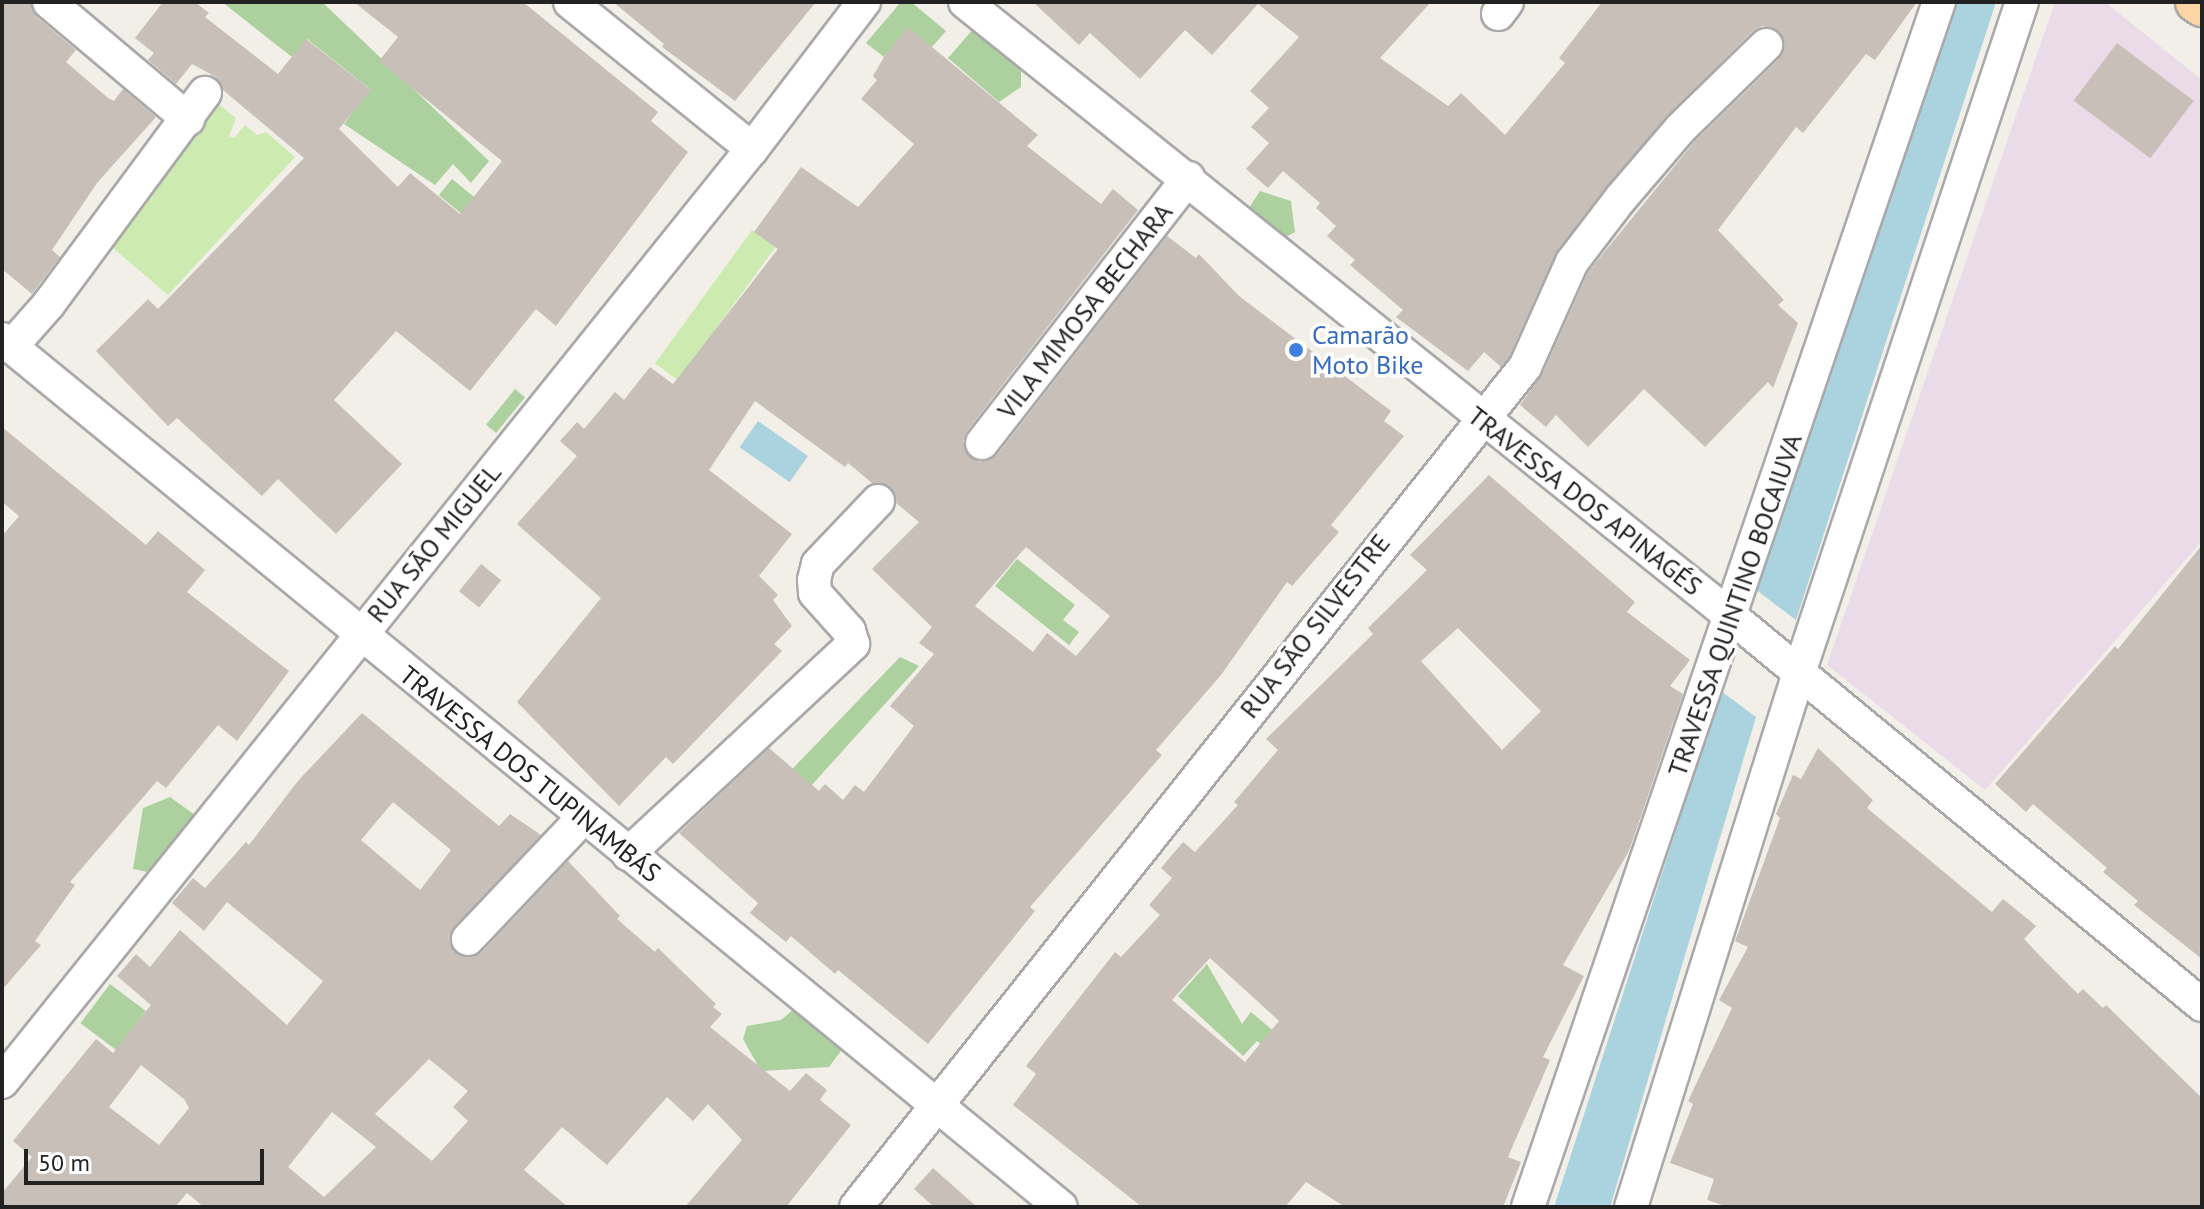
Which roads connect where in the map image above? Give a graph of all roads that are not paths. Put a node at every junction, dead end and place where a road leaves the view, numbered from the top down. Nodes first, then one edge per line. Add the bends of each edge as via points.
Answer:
1 (49, 2) edge
2 (570, 2) edge
3 (864, 2) edge
4 (965, 2) edge
5 (1939, 2) edge
6 (2022, 2) edge
7 (2196, 2) edge
8 (2202, 6) edge
9 (1766, 45) dead end
10 (752, 149) junction
11 (1188, 178) junction
12 (6, 343) edge
13 (1479, 418) junction
14 (982, 443) dead end
15 (878, 501) dead end
16 (1733, 618) junction
17 (360, 635) junction
18 (1799, 673) junction
19 (582, 819) junction
20 (628, 854) junction
21 (468, 939) dead end
22 (2202, 1005) edge
23 (2, 1082) edge
24 (937, 1107) junction
25 (856, 1207) edge
26 (1061, 1207) edge
27 (1528, 1207) edge
28 (1631, 1207) edge

1 - 12 street via 196,106
2 - 10 street
3 - 10 street, RUA SÃO MIGUEL
4 - 11 street, TRAVESSA DOS APINAGÉS
5 - 16 street, TRAVESSA QUINTINO BOCAIUVA
6 - 18 street
7 - 8 main road
9 - 13 street, RUA SÃO SILVESTRE via 1681,128 1572,262 1525,367
10 - 17 street, RUA SÃO MIGUEL
11 - 13 street, TRAVESSA DOS APINAGÉS
11 - 14 street, VILA MIMOSA BECHARA
12 - 17 street, TRAVESSA DOS TUPINAMBÁS
13 - 16 street, TRAVESSA DOS APINAGÉS
13 - 24 street, RUA SÃO SILVESTRE
15 - 20 street via 818,564 814,580 815,593 849,631 853,644
16 - 18 street, TRAVESSA DOS APINAGÉS
16 - 27 street, TRAVESSA QUINTINO BOCAIUVA via 1570,1073
17 - 19 street, TRAVESSA DOS TUPINAMBÁS
17 - 23 street, RUA SÃO MIGUEL
18 - 22 street, TRAVESSA DOS APINAGÉS
18 - 28 street
19 - 20 street, TRAVESSA DOS TUPINAMBÁS
19 - 21 street
20 - 24 street, TRAVESSA DOS TUPINAMBÁS
24 - 25 street, RUA SÃO SILVESTRE
24 - 26 street, TRAVESSA DOS TUPINAMBÁS

